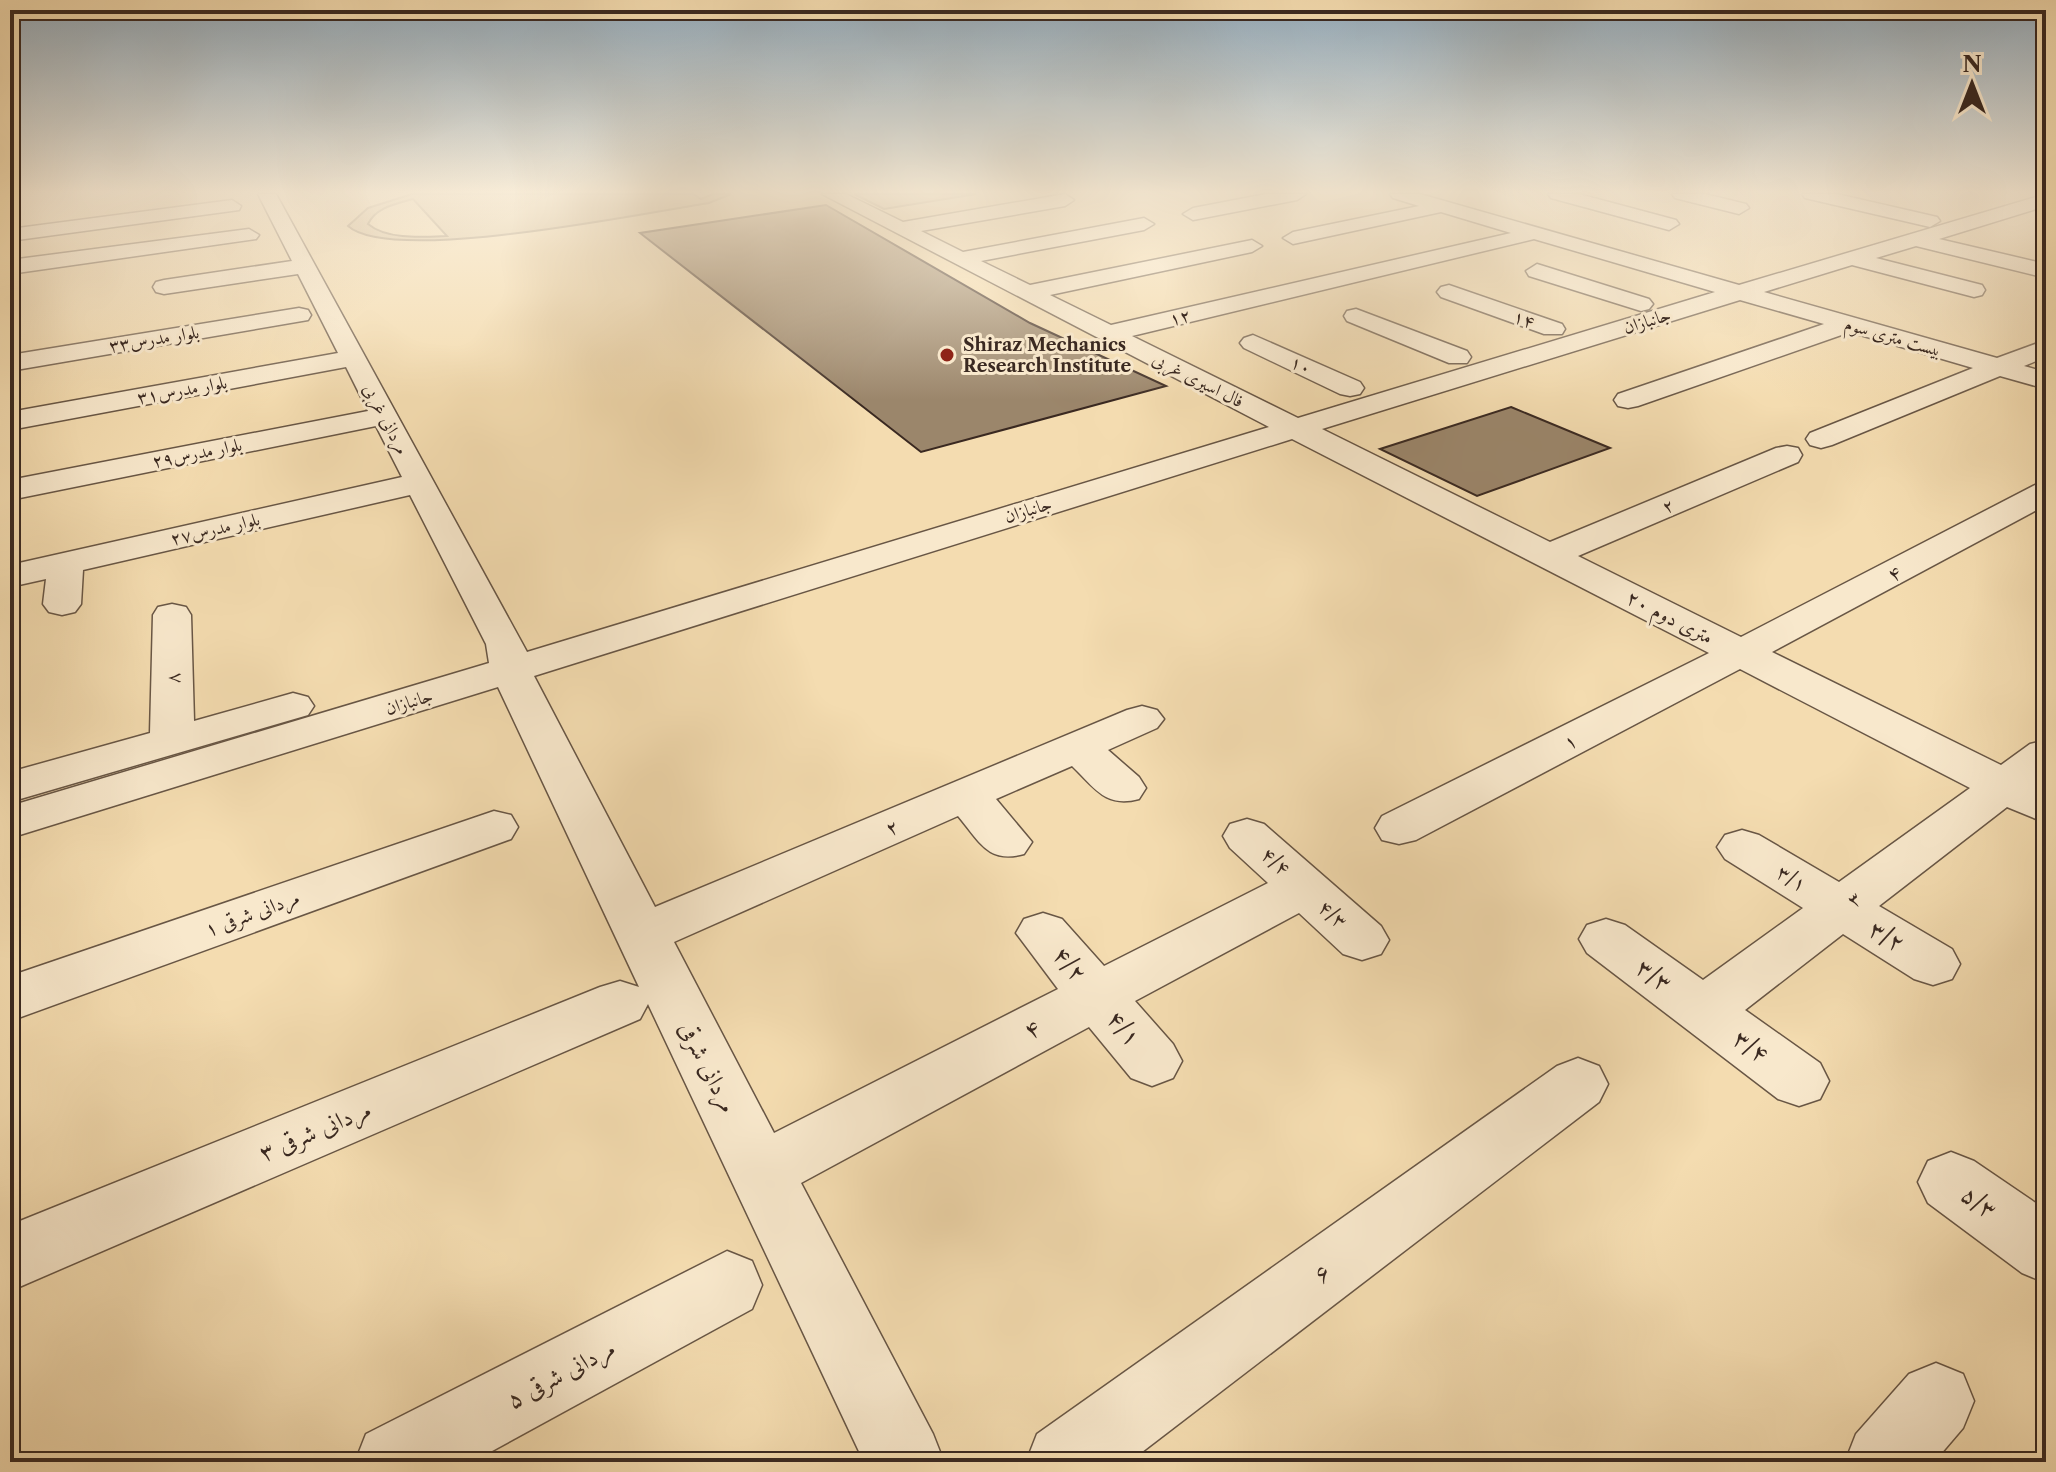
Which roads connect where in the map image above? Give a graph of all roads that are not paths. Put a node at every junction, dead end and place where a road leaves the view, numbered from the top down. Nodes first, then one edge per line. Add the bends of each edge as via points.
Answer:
1 (110, 263) edge
2 (173, 263) edge
3 (303, 263) edge
4 (967, 263) edge
5 (1172, 263) edge
6 (1409, 263) edge
7 (1635, 263) edge
8 (1809, 263) edge
9 (1835, 263) edge
10 (1868, 263) edge
11 (2018, 263) edge
12 (1338, 264) dead end
13 (305, 266) junction
14 (158, 268) junction
15 (1537, 271) dead end
16 (2046, 271) edge
17 (1294, 273) dead end
18 (1365, 273) junction
19 (1787, 278) junction
20 (1393, 282) dead end
21 (1321, 283) junction
22 (1726, 289) junction
23 (1831, 290) dead end
24 (1974, 290) dead end
25 (1449, 292) dead end
26 (1027, 293) junction
27 (1203, 295) dead end
28 (1641, 304) junction
29 (1228, 305) junction
30 (299, 315) dead end
31 (1254, 316) dead end
32 (1849, 324) junction
33 (1553, 329) junction
34 (1107, 334) junction
35 (1253, 343) dead end
36 (2046, 348) edge
37 (1458, 357) junction
38 (354, 358) junction
39 (10, 363) edge
40 (1999, 368) junction
41 (2046, 381) edge
42 (1350, 388) junction
43 (1628, 400) dead end
44 (384, 416) junction
45 (1279, 420) junction
46 (10, 421) edge
47 (1821, 439) dead end
48 (1787, 455) dead end
49 (420, 483) junction
50 (10, 490) edge
51 (2046, 492) edge
52 (263, 518) junction
53 (275, 553) dead end
54 (1548, 556) junction
55 (65, 563) junction
56 (10, 576) edge
57 (62, 604) dead end
58 (172, 615) dead end
59 (1741, 653) junction
60 (508, 658) junction
61 (1142, 719) dead end
62 (172, 740) junction
63 (1078, 747) junction
64 (2046, 754) edge
65 (10, 787) edge
66 (1123, 788) dead end
67 (966, 795) junction
68 (2025, 797) edge
69 (10, 822) edge
70 (494, 827) dead end
71 (1399, 828) dead end
72 (1247, 836) dead end
73 (1007, 842) dead end
74 (1742, 847) dead end
75 (1304, 887) junction
76 (1841, 908) junction
77 (1043, 933) dead end
78 (642, 934) junction
79 (1606, 939) dead end
80 (1362, 940) dead end
81 (1933, 964) dead end
82 (1097, 996) junction
83 (10, 999) edge
84 (620, 1003) dead end
85 (1703, 1011) junction
86 (1152, 1061) dead end
87 (1799, 1081) dead end
88 (1578, 1084) dead end
89 (761, 1172) junction
90 (1951, 1182) dead end
91 (2046, 1250) edge
92 (10, 1258) edge
93 (727, 1285) dead end
94 (1936, 1401) dead end
95 (394, 1462) edge
96 (905, 1462) edge
97 (1065, 1462) edge
98 (1884, 1462) edge

1 - 14 street
2 - 14 street
3 - 13 street, مردانی غربی
4 - 26 street, فال اسیری غربی
5 - 26 street
6 - 18 street, ۱۲
7 - 22 street, بیست متری سوم
8 - 22 street, جانبازان
9 - 19 street, جانبازان
10 - 24 street
11 - 16 street
12 - 18 street
13 - 14 street
13 - 38 street, مردانی غربی
15 - 28 street
17 - 21 street
18 - 20 street
18 - 21 street, ۱۲
19 - 22 street, جانبازان
19 - 23 street
21 - 29 street, ۱۲
21 - 37 street via 1352,305
22 - 28 street, جانبازان
22 - 32 street, بیست متری سوم
22 - 45 street, جانبازان
25 - 33 street, ۱۴
26 - 34 street, فال اسیری غربی
27 - 29 street
28 - 33 street, جانبازان
29 - 31 street
29 - 34 street, ۱۲
30 - 39 street, بلوار مدرس۳۳
32 - 40 street, بیست متری سوم
32 - 43 street
33 - 37 street, جانبازان
34 - 45 street, فال اسیری غربی
35 - 42 street, ۱۰
36 - 40 street
37 - 42 street, جانبازان
38 - 44 street, مردانی غربی
38 - 46 street, بلوار مدرس۳۱
40 - 41 street, بیست متری سوم
40 - 47 street
42 - 45 street, جانبازان
44 - 49 street, مردانی غربی
44 - 50 street, ۲۹بلوار مدرس
45 - 54 street, ۲۰ متری دوم
45 - 60 street, جانبازان
48 - 54 street, ۲
49 - 52 street, بلوار مدرس۲۷
49 - 60 street, مردانی غربی
51 - 59 street, ۴
52 - 53 street
52 - 55 street, بلوار مدرس۲۷ via 126,537
54 - 59 street, ۲۰ متری دوم
55 - 56 street, بلوار مدرس۲۷
55 - 57 street
58 - 62 street, ۸
59 - 68 street, ۲۰ متری دوم
59 - 71 street, ۱
60 - 62 street, جانبازان
60 - 69 street, جانبازان
60 - 78 street, مردانی شرقی
61 - 63 street, ۲
62 - 65 street, جانبازان
63 - 66 street
63 - 67 street, ۲
64 - 68 street
67 - 73 street
67 - 78 street, ۲
68 - 76 street, ۳
70 - 83 street, مردانی شرقی ۱
72 - 75 street, ۴/۴
74 - 76 street, ۳/۱
75 - 80 street, ۴/۳
75 - 82 street, ۴
76 - 81 street, ۳/۲
76 - 85 street, ۳
77 - 82 street, ۴/۲
78 - 89 street, مردانی شرقی
79 - 85 street, ۳/۳
82 - 86 street, ۴/۱
82 - 89 street, ۴
84 - 92 street, مردانی شرقی ۳
85 - 87 street, ۳/۴
88 - 97 street, ۶
89 - 96 street, مردانی شرقی
90 - 91 street, ۵/۳
93 - 95 street, مردانی شرقی ۵
94 - 98 street

